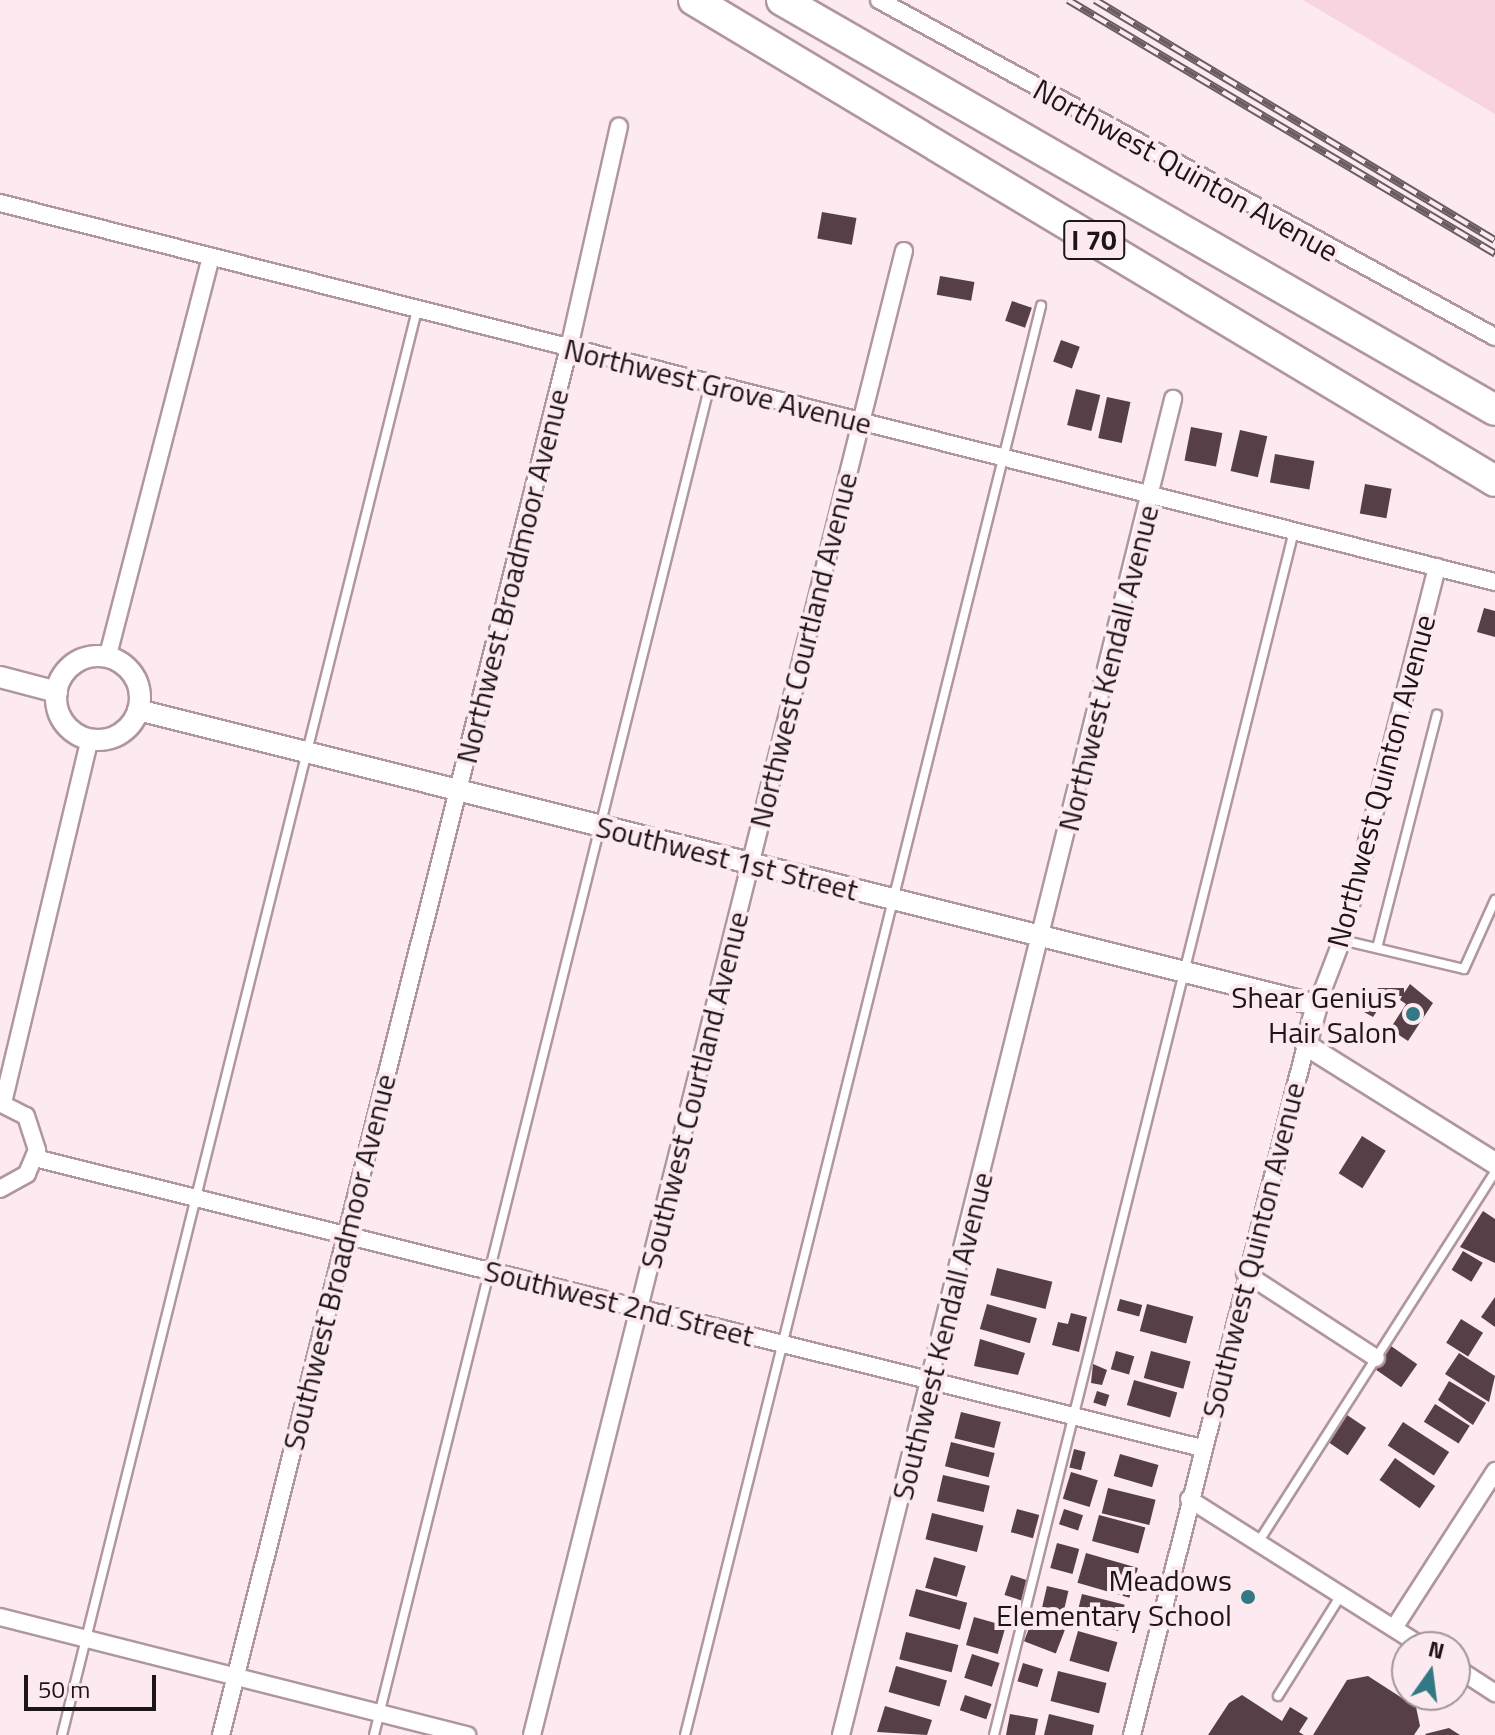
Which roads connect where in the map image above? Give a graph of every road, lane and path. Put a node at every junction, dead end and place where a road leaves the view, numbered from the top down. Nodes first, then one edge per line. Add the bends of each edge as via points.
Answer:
1 (694, 0) edge
2 (782, 0) edge
3 (879, 0) edge
4 (619, 127) dead end
5 (0, 203) edge
6 (904, 251) dead end
7 (211, 258) junction
8 (1041, 306) dead end
9 (417, 310) junction
10 (1495, 337) edge
11 (569, 348) junction
12 (710, 384) junction
13 (1173, 399) dead end
14 (1495, 410) edge
15 (861, 422) junction
16 (1002, 458) junction
17 (1495, 481) edge
18 (1150, 495) junction
19 (1294, 530) junction
20 (1437, 567) junction
21 (1495, 582) edge
22 (108, 655) junction
23 (0, 677) edge
24 (57, 692) junction
25 (138, 710) junction
26 (1437, 715) dead end
27 (89, 741) junction
28 (305, 752) junction
29 (458, 790) junction
30 (601, 826) junction
31 (749, 864) junction
32 (890, 899) junction
33 (1495, 900) edge
34 (1042, 937) junction
35 (1342, 940) junction
36 (1377, 948) junction
37 (1186, 973) junction
38 (1317, 1005) junction
39 (1306, 1045) junction
40 (2, 1103) edge
41 (35, 1158) junction
42 (1495, 1163) edge
43 (1495, 1172) edge
44 (0, 1189) edge
45 (198, 1198) junction
46 (345, 1234) junction
47 (489, 1270) junction
48 (1245, 1273) junction
49 (641, 1308) junction
50 (781, 1343) junction
51 (1376, 1358) junction
52 (931, 1381) junction
53 (1074, 1416) junction
54 (1202, 1448) junction
55 (1495, 1471) edge
56 (1189, 1499) junction
57 (1259, 1541) junction
58 (1342, 1594) junction
59 (0, 1617) edge
60 (1394, 1628) junction
61 (1399, 1631) edge
62 (85, 1639) junction
63 (236, 1677) junction
64 (1471, 1677) edge
65 (1495, 1693) edge
66 (1278, 1696) dead end
67 (379, 1713) junction
68 (62, 1735) edge
69 (221, 1735) edge
70 (374, 1735) edge
71 (467, 1735) edge
72 (532, 1735) edge
73 (685, 1735) edge
74 (841, 1735) edge
75 (994, 1735) edge
76 (1132, 1735) edge

1 - 17 highway, I 70
2 - 14 highway, I 70
3 - 10 street, Northwest Quinton Avenue
4 - 11 street, Northwest Broadmoor Avenue
5 - 7 street, Northwest Grove Avenue
6 - 15 street, Northwest Courtland Avenue
7 - 9 street, Northwest Grove Avenue
7 - 22 street
8 - 16 lane
9 - 11 street, Northwest Grove Avenue
9 - 28 lane
11 - 12 street, Northwest Grove Avenue
11 - 29 street, Northwest Broadmoor Avenue
12 - 15 street, Northwest Grove Avenue
12 - 30 lane
13 - 18 street, Northwest Kendall Avenue
15 - 16 street, Northwest Grove Avenue
15 - 31 street, Northwest Courtland Avenue
16 - 18 street, Northwest Grove Avenue
16 - 32 lane
18 - 19 street, Northwest Grove Avenue
18 - 34 street, Northwest Kendall Avenue
19 - 20 street, Northwest Grove Avenue
19 - 37 lane
20 - 21 street
20 - 35 street, Northwest Quinton Avenue
22 - 24 street via 90,656 71,666
22 - 25 street via 134,676
23 - 24 street
24 - 27 street via 69,729
25 - 27 street via 119,735
25 - 28 street, Southwest 1st Street
26 - 36 lane
27 - 40 street
28 - 29 street, Southwest 1st Street
28 - 45 lane
29 - 30 street, Southwest 1st Street
29 - 46 street, Southwest Broadmoor Avenue
30 - 31 street, Southwest 1st Street
30 - 47 lane
31 - 32 street, Southwest 1st Street
31 - 49 street, Southwest Courtland Avenue
32 - 34 street, Southwest 1st Street
32 - 50 lane
33 - 36 lane via 1464,969
34 - 37 street, Southwest 1st Street
34 - 52 street, Southwest Kendall Avenue
35 - 36 lane
35 - 38 street, Northwest Quinton Avenue
37 - 38 street, Southwest 1st Street
37 - 53 lane
38 - 39 street, Southwest Quinton Avenue
39 - 42 street
39 - 48 street, Southwest Quinton Avenue
40 - 41 street via 31,1124
41 - 44 street via 21,1180
41 - 45 street, Southwest 2nd Street
43 - 51 lane
45 - 46 street, Southwest 2nd Street
45 - 62 lane
46 - 47 street, Southwest 2nd Street
46 - 63 street, Southwest Broadmoor Avenue
47 - 49 street, Southwest 2nd Street
47 - 67 lane
48 - 51 street
48 - 54 street, Southwest Quinton Avenue
49 - 50 street, Southwest 2nd Street
49 - 72 street, Southwest Courtland Avenue
50 - 52 street, Southwest 2nd Street
50 - 73 lane
51 - 57 lane
52 - 53 street, Southwest 2nd Street
52 - 74 street, Southwest Kendall Avenue
53 - 54 street, Southwest 2nd Street
53 - 75 lane
54 - 56 street, Southwest Quinton Avenue
55 - 60 street
56 - 57 street
56 - 76 street, Southwest Quinton Avenue
57 - 58 street
58 - 60 street
58 - 66 lane
59 - 62 street
60 - 61 street
62 - 63 street
62 - 68 lane
63 - 67 street
63 - 69 street, Southwest Broadmoor Avenue
64 - 65 street
67 - 70 lane
67 - 71 street

